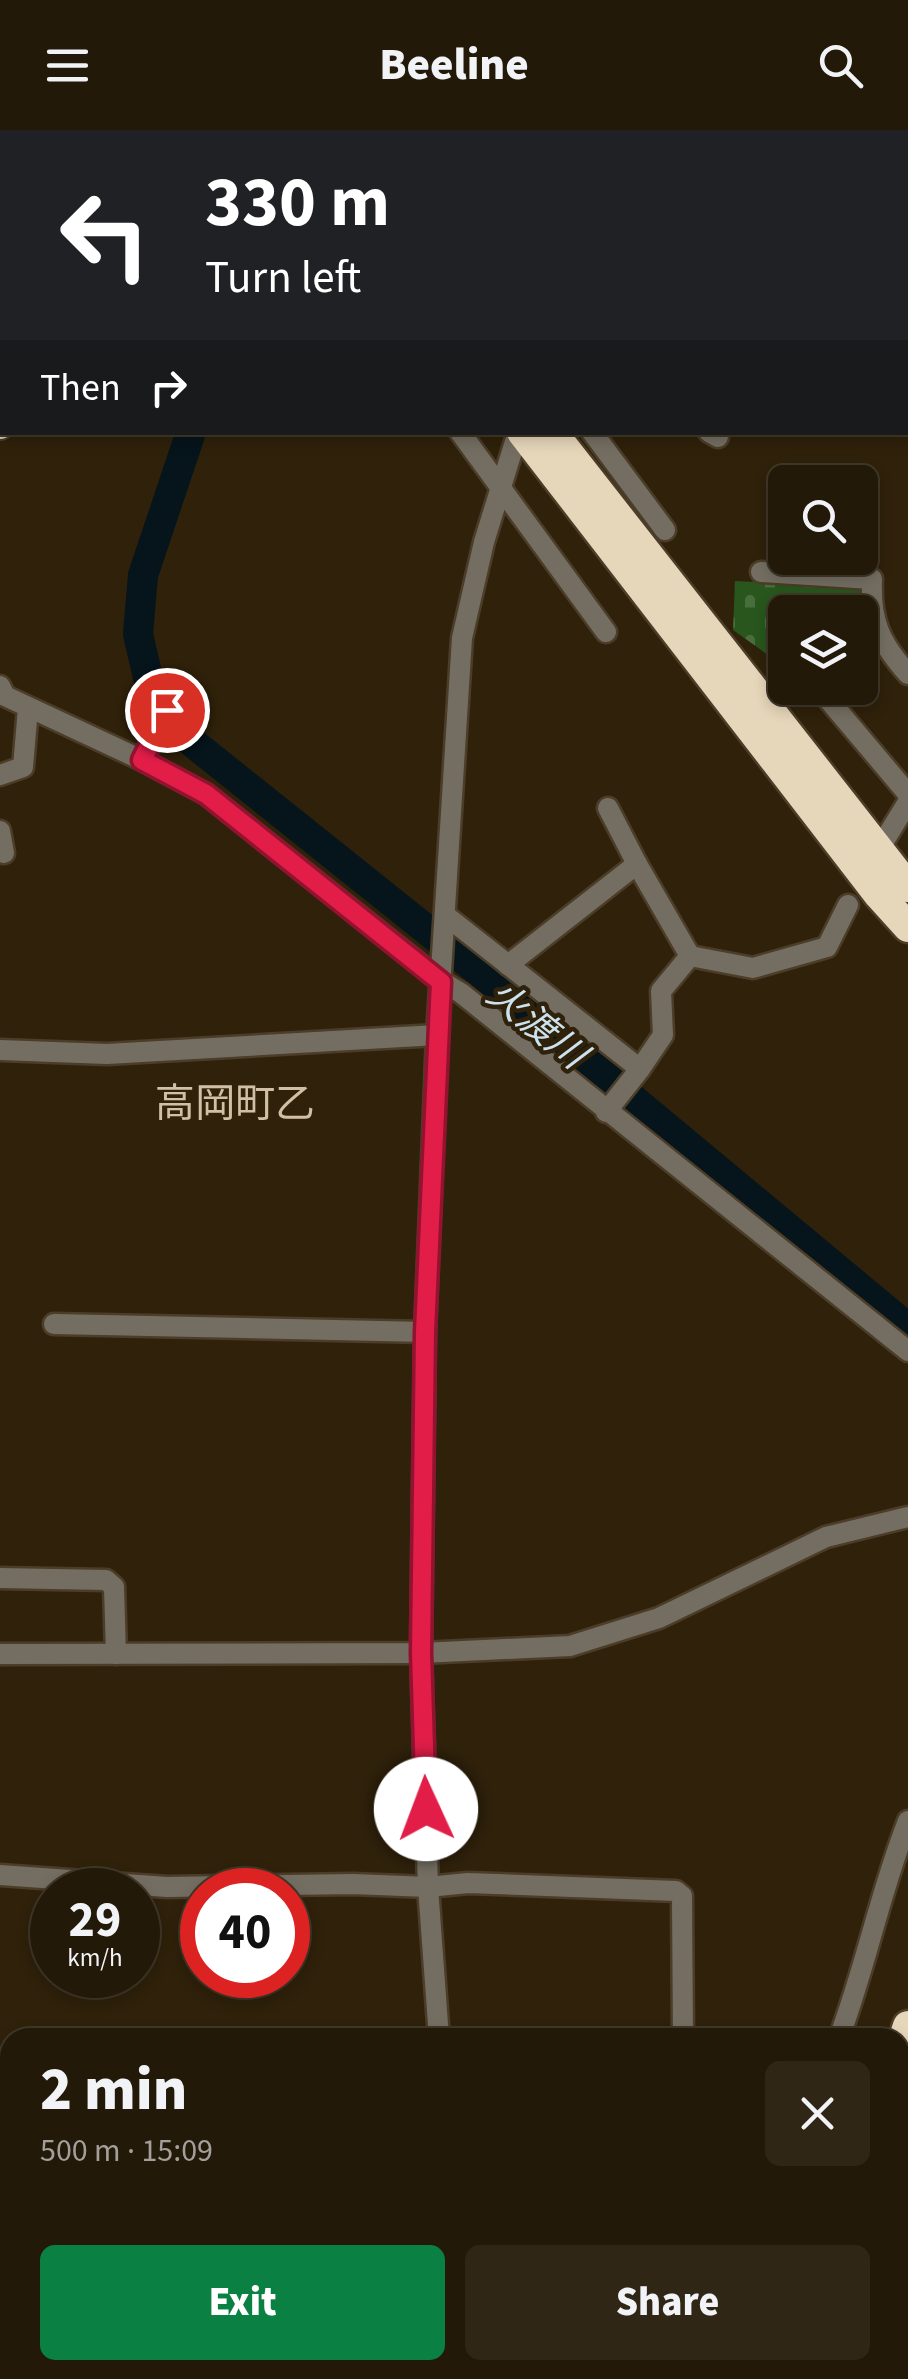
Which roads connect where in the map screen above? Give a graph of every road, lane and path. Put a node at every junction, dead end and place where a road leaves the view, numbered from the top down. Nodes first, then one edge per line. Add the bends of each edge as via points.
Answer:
1 (462, 435) edge
2 (519, 435) edge
3 (527, 435) edge
4 (594, 435) edge
5 (552, 445) edge
6 (500, 489) junction
7 (665, 530) dead end
8 (761, 572) dead end
9 (606, 632) dead end
10 (908, 674) edge
11 (182, 684) dead end
12 (0, 686) edge
13 (834, 705) edge
14 (28, 708) junction
15 (142, 760) junction
16 (0, 775) edge
17 (908, 794) edge
18 (908, 802) edge
19 (608, 808) dead end
20 (0, 831) edge
21 (884, 840) dead end
22 (4, 852) dead end
23 (637, 864) junction
24 (908, 887) edge
25 (848, 905) dead end
26 (445, 922) junction
27 (908, 928) edge
28 (690, 956) junction
29 (508, 965) junction
30 (441, 977) junction
31 (437, 1035) junction
32 (0, 1050) edge
33 (636, 1074) junction
34 (610, 1108) junction
35 (54, 1324) dead end
36 (425, 1332) junction
37 (908, 1351) edge
38 (908, 1518) edge
39 (0, 1578) edge
40 (421, 1653) junction
41 (0, 1654) edge
42 (116, 1654) junction
43 (908, 1822) edge
44 (0, 1876) edge
45 (428, 1887) junction
46 (438, 2028) edge
47 (683, 2028) edge
48 (844, 2028) edge

1 - 6 street
2 - 6 street
3 - 5 highway
4 - 7 street
5 - 24 highway
5 - 27 highway
6 - 9 street
6 - 26 street via 462,638
8 - 10 street via 872,578 871,605 884,647
11 - 15 street
12 - 14 street
13 - 17 street
14 - 15 street
14 - 16 street via 23,767
15 - 30 street via 206,794
18 - 21 street
19 - 23 street
20 - 22 street
23 - 28 street
23 - 29 street
25 - 28 street via 827,947 753,968
26 - 29 street
26 - 30 street
28 - 33 street via 661,991 663,1035
29 - 33 street
30 - 31 street
30 - 34 street
31 - 32 street via 107,1054
31 - 36 street
33 - 34 street
34 - 37 street
35 - 36 street
36 - 40 street
38 - 40 street via 826,1537 670,1614 607,1636 532,1650
39 - 42 street via 106,1580 114,1588
40 - 42 street
40 - 45 street
41 - 42 street
43 - 48 street
44 - 45 street via 167,1887
45 - 46 street
45 - 47 street via 676,1890 682,1896

